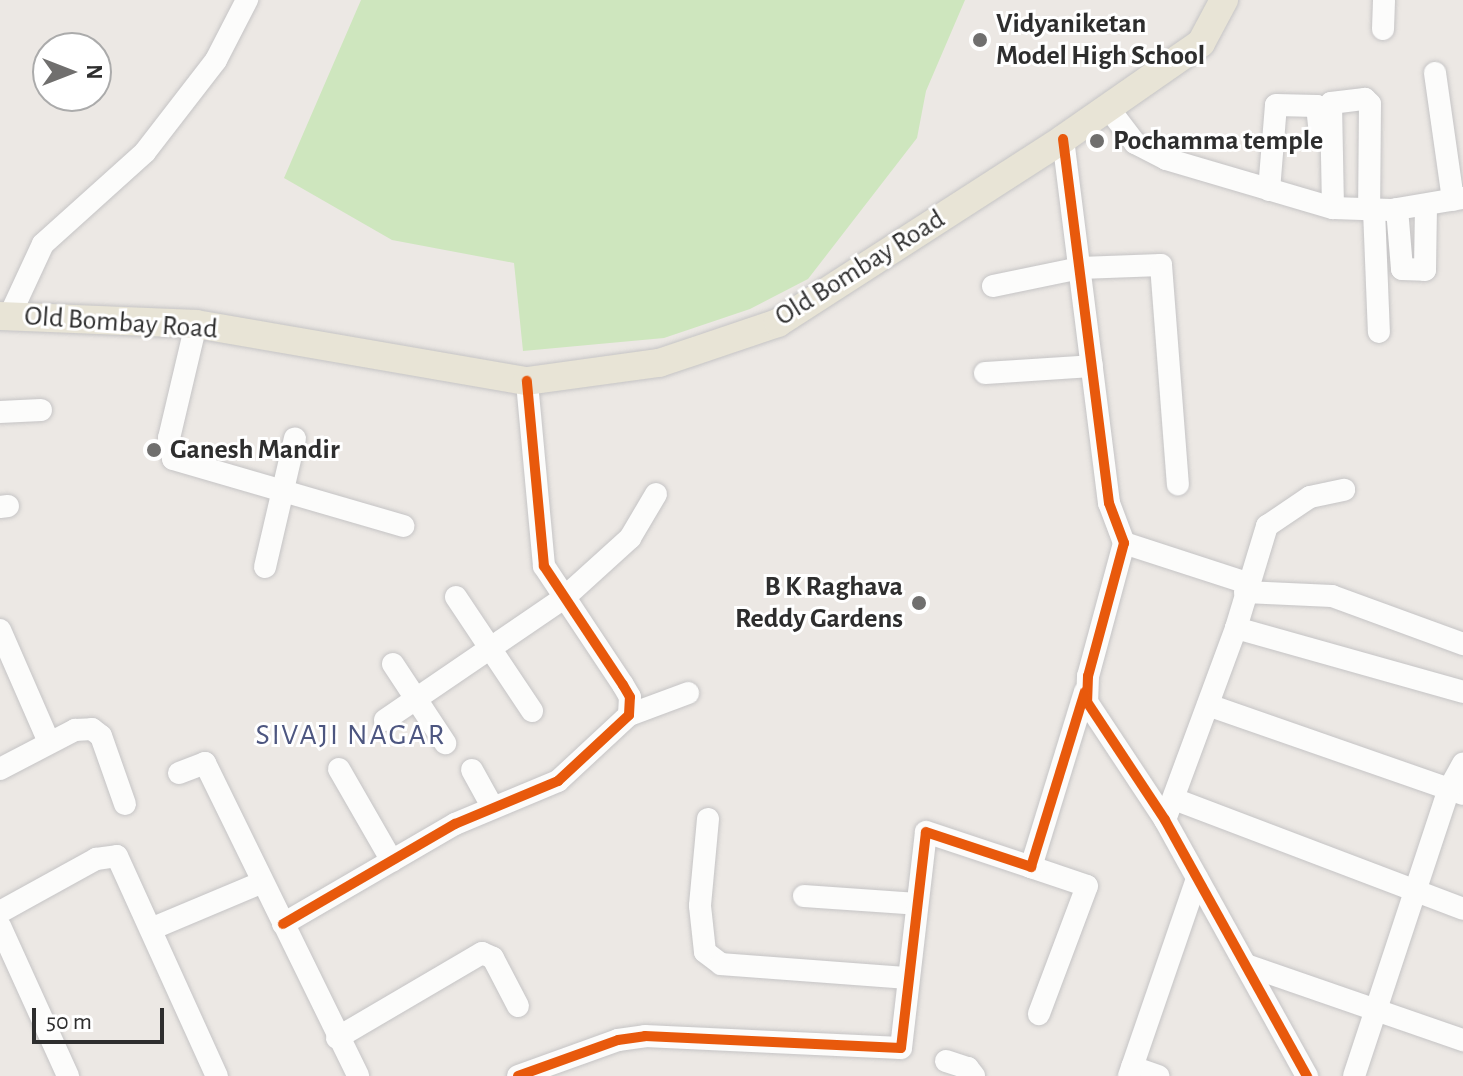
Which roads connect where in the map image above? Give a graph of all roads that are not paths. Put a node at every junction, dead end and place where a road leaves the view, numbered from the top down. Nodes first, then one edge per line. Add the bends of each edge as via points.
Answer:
1 (247, 0) edge
2 (1224, 0) edge
3 (1384, 0) edge
4 (1383, 29) dead end
5 (1435, 73) dead end
6 (1109, 109) junction
7 (1063, 139) junction
8 (1269, 190) junction
9 (1458, 199) edge
10 (1426, 205) junction
11 (1327, 206) junction
12 (1397, 209) junction
13 (1372, 210) junction
14 (1080, 268) junction
15 (993, 286) dead end
16 (5, 315) edge
17 (196, 324) junction
18 (1379, 332) dead end
19 (1092, 366) junction
20 (985, 373) dead end
21 (527, 381) junction
22 (41, 410) dead end
23 (0, 412) edge
24 (295, 438) dead end
25 (1178, 484) dead end
26 (1344, 490) dead end
27 (280, 493) junction
28 (656, 494) dead end
29 (403, 526) dead end
30 (1124, 543) junction
31 (265, 567) dead end
32 (1246, 588) junction
33 (456, 597) dead end
34 (565, 597) junction
35 (1236, 628) junction
36 (0, 630) edge
37 (1463, 644) edge
38 (488, 648) junction
39 (393, 664) dead end
40 (1085, 692) junction
41 (1463, 692) edge
42 (688, 693) dead end
43 (415, 698) junction
44 (1208, 705) junction
45 (532, 711) dead end
46 (629, 715) junction
47 (385, 720) dead end
48 (49, 742) junction
49 (445, 743) dead end
50 (1463, 764) edge
51 (0, 769) edge
52 (339, 769) dead end
53 (472, 770) dead end
54 (179, 773) dead end
55 (1456, 792) edge
56 (125, 804) dead end
57 (493, 808) junction
58 (1170, 809) junction
59 (708, 819) dead end
60 (392, 861) junction
61 (1031, 867) junction
62 (1197, 878) junction
63 (263, 882) junction
64 (1418, 892) junction
65 (804, 896) dead end
66 (917, 904) junction
67 (1463, 909) edge
68 (0, 912) edge
69 (283, 924) junction
70 (0, 926) edge
71 (151, 929) junction
72 (1246, 965) junction
73 (907, 978) junction
74 (518, 1006) dead end
75 (1377, 1010) junction
76 (1039, 1014) dead end
77 (337, 1038) junction
78 (1463, 1040) edge
79 (946, 1061) dead end
80 (570, 1067) edge
81 (1131, 1071) edge
82 (68, 1076) edge
83 (217, 1076) edge
84 (358, 1076) edge
85 (518, 1076) edge
86 (974, 1076) edge
87 (1158, 1076) edge
88 (1307, 1076) edge
89 (1354, 1076) edge

1 - 16 street via 216,60 145,152 43,244
2 - 6 main road, Old Bombay Road via 1201,43
3 - 4 street
5 - 9 street
6 - 7 main road, Old Bombay Road
6 - 8 street via 1135,143 1166,159
7 - 14 street
7 - 21 main road, Old Bombay Road via 778,323 659,363
8 - 11 street
8 - 11 street via 1272,109 1317,106
9 - 10 street
10 - 12 street
10 - 12 street via 1425,270 1402,269
11 - 13 street
11 - 13 street via 1331,103 1365,99 1370,104
12 - 13 street
13 - 18 street
14 - 15 street
14 - 19 street
14 - 25 street via 1154,264 1165,270
16 - 17 main road, Old Bombay Road
17 - 21 main road, Old Bombay Road
17 - 27 street via 169,438 173,459
19 - 20 street
19 - 30 street via 1109,503
21 - 34 street via 541,554
22 - 23 street
24 - 27 street
26 - 32 street via 1310,497 1271,520
27 - 29 street
27 - 31 street
28 - 34 street via 630,538
30 - 32 street
30 - 40 street
32 - 35 street
32 - 37 street via 1332,596
33 - 38 street
34 - 38 street
34 - 46 street via 630,697
35 - 41 street
35 - 44 street
36 - 48 street
38 - 43 street
38 - 45 street
39 - 43 street
40 - 58 street via 1092,711
40 - 61 street
42 - 46 street
43 - 47 street
43 - 49 street
44 - 55 street
44 - 58 street
46 - 57 street via 558,781
48 - 51 street
48 - 56 street via 75,730 98,732
50 - 55 street
52 - 60 street
53 - 57 street
54 - 63 street via 205,763
55 - 64 street
57 - 60 street
58 - 62 street
58 - 64 street
59 - 73 street via 700,906 705,952 721,964
60 - 69 street
61 - 66 street via 926,832
61 - 76 street via 1087,886
62 - 72 street
62 - 81 street
63 - 69 street
63 - 71 street
64 - 67 street
64 - 75 street
65 - 66 street
66 - 73 street
68 - 71 street via 107,854 117,856
69 - 77 street
70 - 82 street
71 - 83 street
72 - 75 street
72 - 88 street
73 - 80 street via 901,1048 645,1036
74 - 77 street via 493,958 482,953
75 - 78 street
75 - 89 street
77 - 84 street
79 - 86 street via 968,1068
80 - 85 street
81 - 87 street

